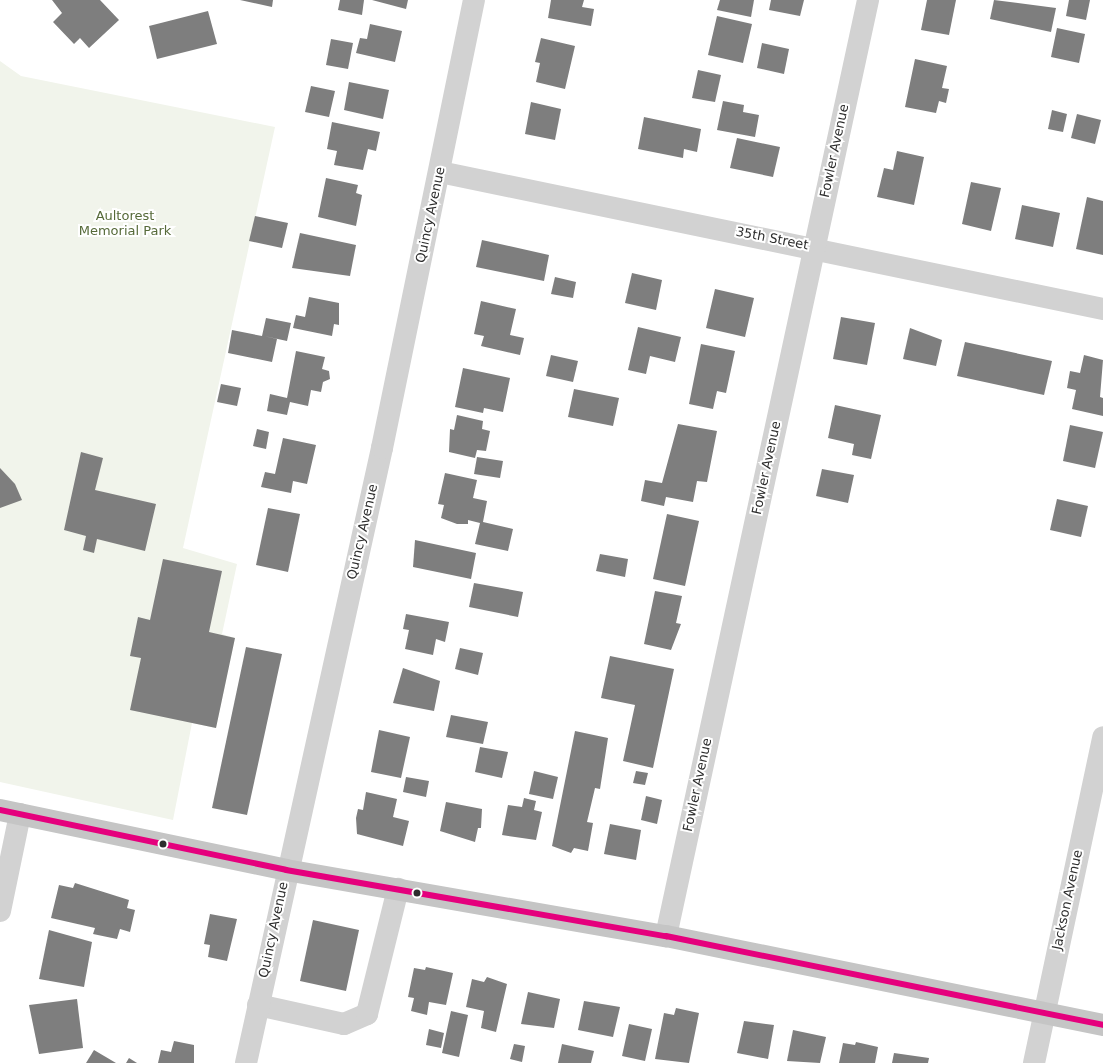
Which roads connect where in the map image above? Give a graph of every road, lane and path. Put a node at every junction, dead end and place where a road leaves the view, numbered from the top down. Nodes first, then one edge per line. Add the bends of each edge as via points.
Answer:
1 (474, 0) edge
2 (868, 0) edge
3 (440, 172) junction
4 (814, 247) junction
5 (1103, 309) edge
6 (1103, 738) edge
7 (10, 812) edge
8 (286, 870) junction
9 (398, 889) junction
10 (0, 911) edge
11 (666, 936) junction
12 (258, 1005) junction
13 (1044, 1013) junction
14 (1103, 1025) edge
15 (246, 1063) edge
16 (1034, 1063) edge

1 - 3 street, Quincy Avenue
2 - 4 street, Fowler Avenue
3 - 4 street, 35th Street
3 - 8 street, Quincy Avenue via 382,448
4 - 5 street, 35th Street
4 - 11 street, Fowler Avenue
6 - 13 street, Jackson Avenue
7 - 8 main road
7 - 10 street
8 - 9 main road
8 - 12 street, Quincy Avenue
9 - 11 main road
9 - 12 street via 367,1014 344,1024
11 - 13 main road
12 - 15 street, Quincy Avenue
13 - 14 main road
13 - 16 street, Jackson Avenue

